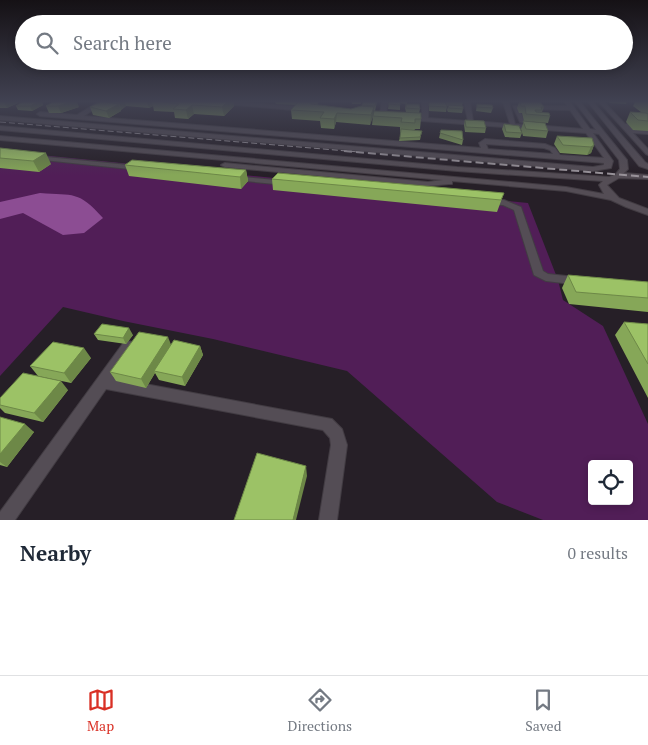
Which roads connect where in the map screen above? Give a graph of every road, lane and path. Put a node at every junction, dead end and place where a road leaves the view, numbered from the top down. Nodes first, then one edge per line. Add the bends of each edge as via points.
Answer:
1 (94, 126) edge
2 (189, 126) edge
3 (538, 126) edge
4 (584, 126) edge
5 (597, 126) edge
6 (611, 126) edge
7 (624, 126) edge
8 (628, 126) edge
9 (0, 127) edge
10 (587, 131) junction
11 (602, 132) junction
12 (617, 133) junction
13 (648, 133) edge
14 (630, 134) junction
15 (0, 138) edge
16 (0, 144) edge
17 (486, 151) junction
18 (495, 152) junction
19 (648, 153) edge
20 (27, 157) edge
21 (558, 157) junction
22 (610, 161) junction
23 (501, 162) junction
24 (648, 167) edge
25 (149, 169) edge
26 (511, 174) junction
27 (618, 176) junction
28 (226, 177) edge
29 (648, 177) edge
30 (465, 179) junction
31 (608, 179) junction
32 (292, 183) edge
33 (615, 198) junction
34 (478, 201) edge
35 (648, 212) edge
36 (592, 282) edge
37 (128, 346) edge
38 (102, 382) junction
39 (4, 520) edge
40 (328, 520) edge

1 - 23 street
2 - 17 street
3 - 10 street
4 - 10 street
5 - 11 street
6 - 12 street
7 - 14 street
8 - 13 street via 633,131
9 - 26 street
10 - 11 street
10 - 22 street
11 - 27 street via 623,160 624,169
12 - 14 street
12 - 24 street
13 - 14 street
14 - 19 street
15 - 30 street
16 - 30 street via 428,184
17 - 18 street
17 - 21 street via 482,143 485,141 536,145 553,149
18 - 21 street
18 - 23 street
20 - 25 street
21 - 22 street
22 - 23 street via 608,166 593,169
23 - 26 street
26 - 31 street
27 - 29 street
27 - 31 street
28 - 32 street
30 - 33 street via 566,189
31 - 33 street via 603,185
33 - 35 street
34 - 36 street via 504,203 518,209 538,273 542,276
37 - 38 street
38 - 39 street
38 - 40 street via 327,424 337,434 339,445

